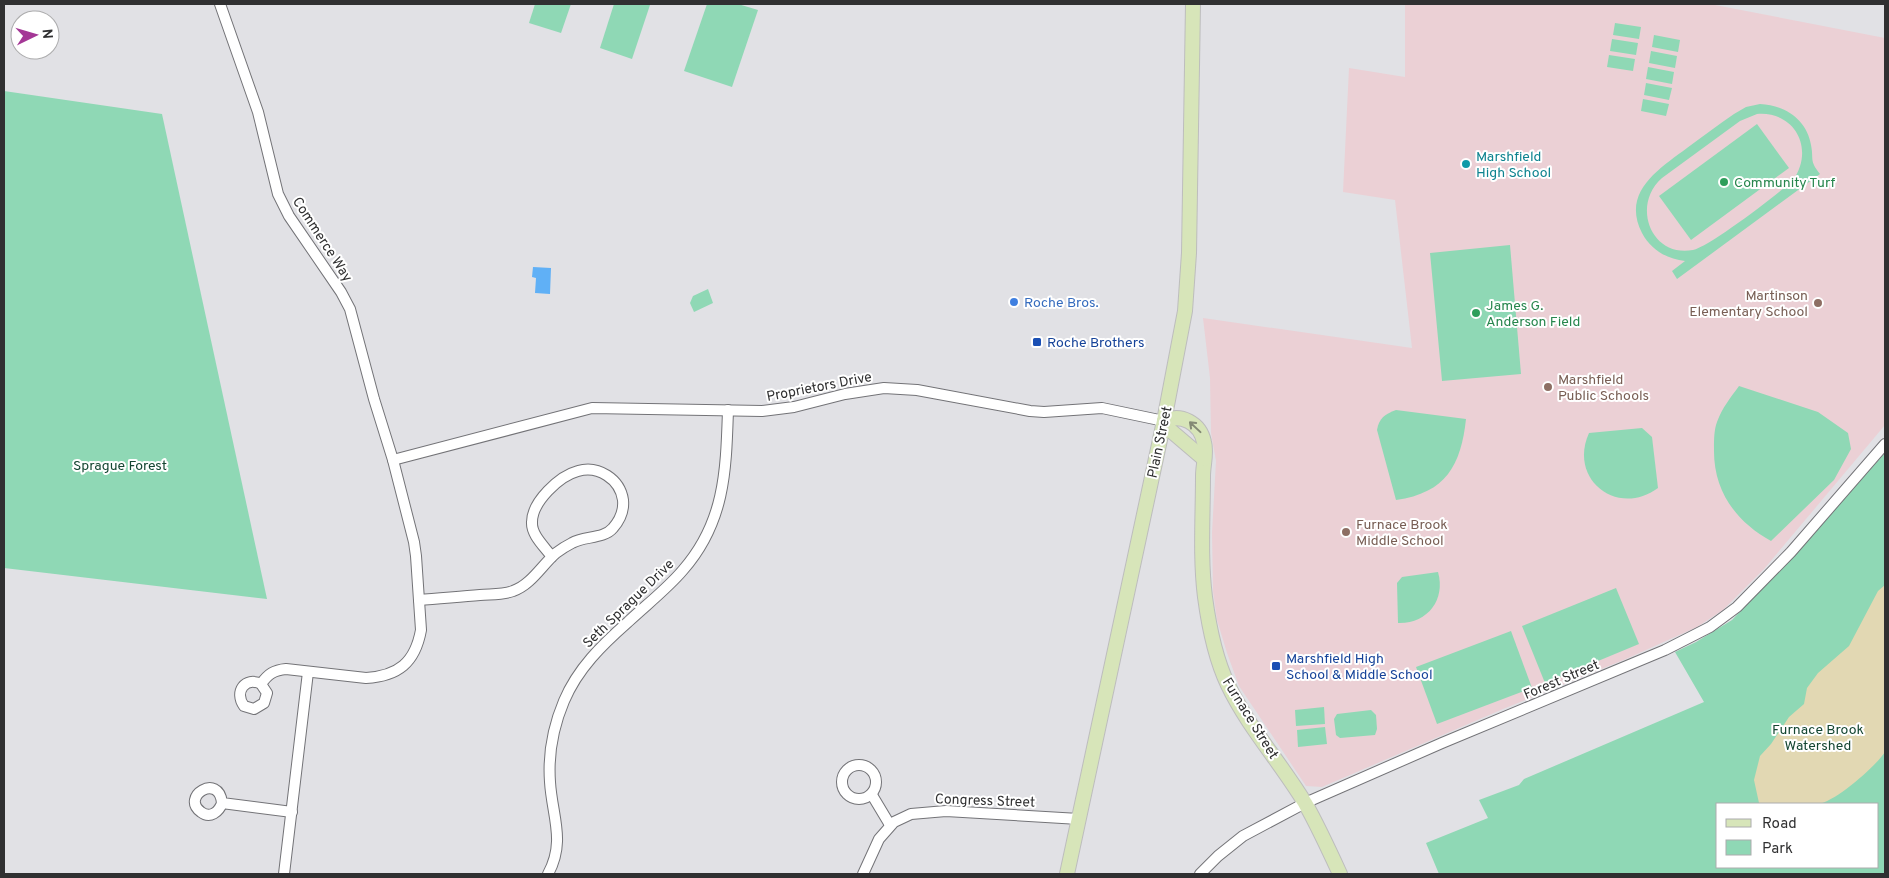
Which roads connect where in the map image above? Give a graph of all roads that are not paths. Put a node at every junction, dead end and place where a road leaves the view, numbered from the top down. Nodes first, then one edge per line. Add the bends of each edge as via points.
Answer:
1 (220, 4) edge
2 (1194, 4) edge
3 (728, 410) junction
4 (1164, 421) junction
5 (1885, 444) edge
6 (393, 460) junction
7 (552, 557) junction
8 (419, 600) junction
9 (308, 672) junction
10 (261, 684) dead end
11 (872, 794) dead end
12 (222, 803) dead end
13 (1305, 804) junction
14 (292, 812) junction
15 (1078, 819) junction
16 (890, 825) junction
17 (284, 874) edge
18 (548, 874) edge
19 (863, 874) edge
20 (1067, 874) edge
21 (1200, 874) edge
22 (1340, 874) edge

1 - 6 street, Commerce Way via 258,112 278,194 350,309
2 - 4 main road, Plain Street via 1188,280
3 - 4 street, Proprietors Drive via 778,409 868,390 898,388 1030,411 1102,408
3 - 6 street, Proprietors Drive via 592,408
3 - 18 street, Seth Sprague Drive via 723,487 704,541 682,572 587,662 558,716 550,765 558,837 557,852
4 - 13 main road, Furnace Street via 1177,417 1184,419 1197,427 1205,443 1202,568 1207,612 1224,674 1234,696
4 - 15 main road, Plain Street
5 - 13 street, Forest Street via 1791,552 1738,607 1710,627 1665,650
6 - 8 street, Commerce Way via 414,542
7 - 7 street via 537,538 531,523 540,498 578,471 604,473 616,482 623,499 622,512 613,529 574,542
7 - 8 street via 514,591
8 - 9 street, Commerce Way via 419,642 397,671 366,678
9 - 10 street, Commerce Way via 277,670
9 - 14 street
11 - 16 street
12 - 14 street
13 - 21 street, Forest Street via 1243,836
13 - 22 main road, Furnace Street
14 - 17 street
15 - 16 street, Congress Street via 933,811 910,814
15 - 20 main road, Plain Street
16 - 19 street, Congress Street via 874,847

